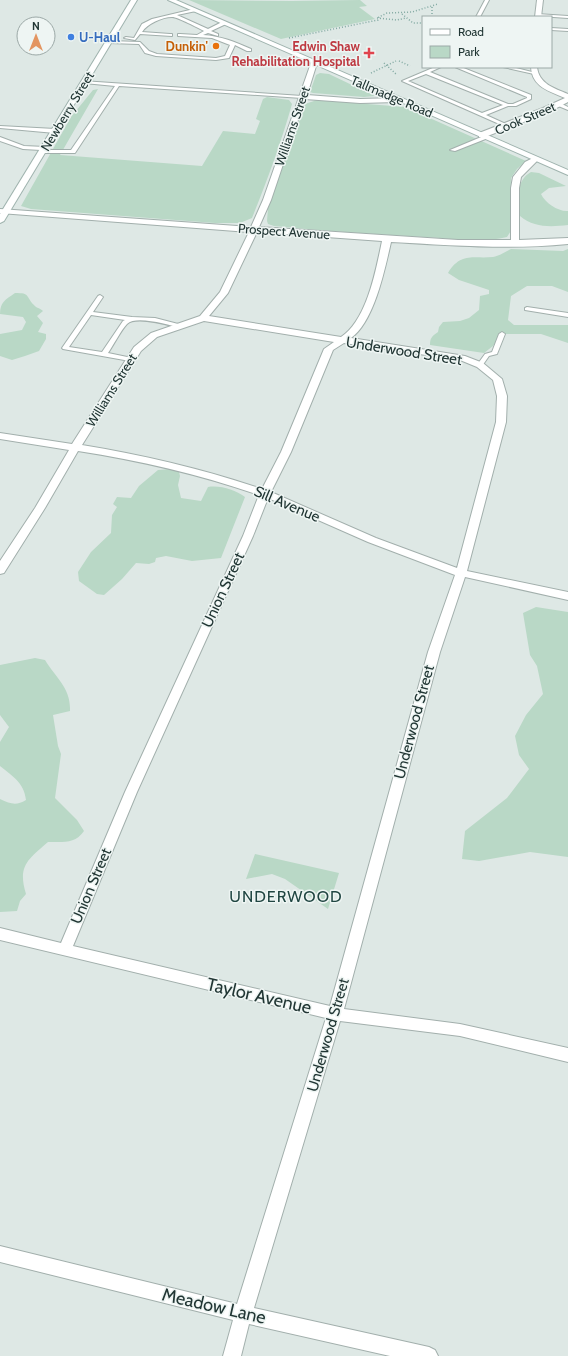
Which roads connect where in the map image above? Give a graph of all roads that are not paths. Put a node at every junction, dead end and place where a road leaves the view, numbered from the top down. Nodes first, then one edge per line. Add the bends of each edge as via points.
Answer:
1 (134, 0) edge
2 (171, 0) edge
3 (486, 0) edge
4 (540, 0) edge
5 (194, 10) junction
6 (173, 15) junction
7 (478, 16) edge
8 (538, 16) edge
9 (552, 16) edge
10 (568, 17) edge
11 (224, 23) junction
12 (552, 29) edge
13 (568, 30) edge
14 (209, 32) junction
15 (138, 33) junction
16 (170, 35) dead end
17 (180, 35) dead end
18 (198, 36) junction
19 (110, 40) junction
20 (249, 50) dead end
21 (314, 63) junction
22 (436, 68) edge
23 (459, 68) edge
24 (515, 68) edge
25 (534, 70) edge
26 (426, 72) junction
27 (84, 82) junction
28 (118, 84) junction
29 (568, 96) edge
30 (302, 97) junction
31 (568, 99) edge
32 (397, 100) junction
33 (558, 104) junction
34 (507, 105) junction
35 (568, 109) edge
36 (482, 115) junction
37 (506, 126) junction
38 (0, 127) edge
39 (55, 131) junction
40 (484, 136) junction
41 (0, 139) edge
42 (44, 150) junction
43 (453, 150) dead end
44 (535, 159) junction
45 (568, 173) edge
46 (4, 211) edge
47 (0, 221) edge
48 (253, 229) junction
49 (387, 239) junction
50 (568, 241) edge
51 (514, 243) junction
52 (100, 297) dead end
53 (527, 310) dead end
54 (88, 313) junction
55 (568, 315) edge
56 (203, 318) junction
57 (132, 319) junction
58 (180, 326) junction
59 (502, 334) dead end
60 (343, 341) junction
61 (104, 354) junction
62 (130, 359) junction
63 (480, 365) junction
64 (0, 436) edge
65 (75, 448) junction
66 (265, 493) junction
67 (0, 570) edge
68 (461, 573) junction
69 (568, 596) edge
70 (0, 934) edge
71 (65, 949) junction
72 (335, 1014) junction
73 (568, 1056) edge
74 (0, 1254) edge
75 (243, 1314) junction
76 (232, 1356) edge
77 (429, 1356) edge

1 - 19 street, Newberry Street
2 - 5 street, Tallmadge Road
3 - 7 lane
4 - 8 street
5 - 6 lane
5 - 11 street, Tallmadge Road
6 - 14 lane
6 - 15 lane via 144,25
9 - 10 lane
11 - 14 lane
11 - 21 street, Tallmadge Road
12 - 13 lane
14 - 18 lane
14 - 20 lane
15 - 16 lane
15 - 19 lane via 135,39
17 - 18 lane
18 - 19 lane via 214,37 233,44 227,57 216,59 156,55 147,52 140,43
19 - 27 street, Newberry Street
21 - 30 street, Williams Street
21 - 32 street, Tallmadge Road
22 - 26 lane
23 - 34 lane via 529,96 529,99
24 - 25 lane
25 - 29 street via 536,78 544,86
26 - 34 lane
26 - 36 lane via 404,81
27 - 28 lane
27 - 39 street, Newberry Street
28 - 30 lane
28 - 42 lane via 73,152
30 - 32 street
30 - 48 street, Williams Street via 267,200
31 - 33 street, Cook Street
32 - 40 street, Tallmadge Road
33 - 35 lane
33 - 37 street, Cook Street
34 - 36 lane
36 - 37 lane
37 - 40 street, Cook Street
38 - 39 lane
39 - 42 street, Newberry Street
40 - 43 lane
40 - 44 street, Tallmadge Road
41 - 42 lane via 23,147
42 - 46 street, Newberry Street
44 - 45 street, Tallmadge Road
44 - 51 street via 517,177
46 - 47 street, Newberry Street
46 - 48 street, Prospect Avenue
48 - 49 street, Prospect Avenue
48 - 56 street, Williams Street via 224,293
49 - 51 street, Prospect Avenue
49 - 60 street, Union Street via 369,306 356,328
50 - 51 street, Prospect Avenue
52 - 54 lane
53 - 55 lane
54 - 57 lane
54 - 61 lane via 65,348
56 - 58 street, Williams Street
56 - 60 street, Underwood Street
57 - 58 lane via 155,320
57 - 61 lane via 125,322
58 - 62 street, Williams Street via 154,336
59 - 63 lane via 495,353 487,355
60 - 63 street, Underwood Street via 437,353
60 - 66 street, Union Street via 329,349 286,452
61 - 62 lane
62 - 65 street, Williams Street
63 - 68 street, Underwood Street via 500,386 501,422
64 - 65 street, Sill Avenue
65 - 66 street, Sill Avenue via 177,466
65 - 67 street, Williams Street
66 - 68 street, Sill Avenue via 372,540
66 - 71 street, Union Street via 125,807
68 - 69 street, Sill Avenue
68 - 72 street, Underwood Street via 434,652
70 - 71 street, Taylor Avenue
71 - 72 street, Taylor Avenue
72 - 73 street, Taylor Avenue via 460,1030
72 - 75 street, Underwood Street
74 - 75 street, Meadow Lane
75 - 76 street, Underwood Street
75 - 77 street, Meadow Lane

